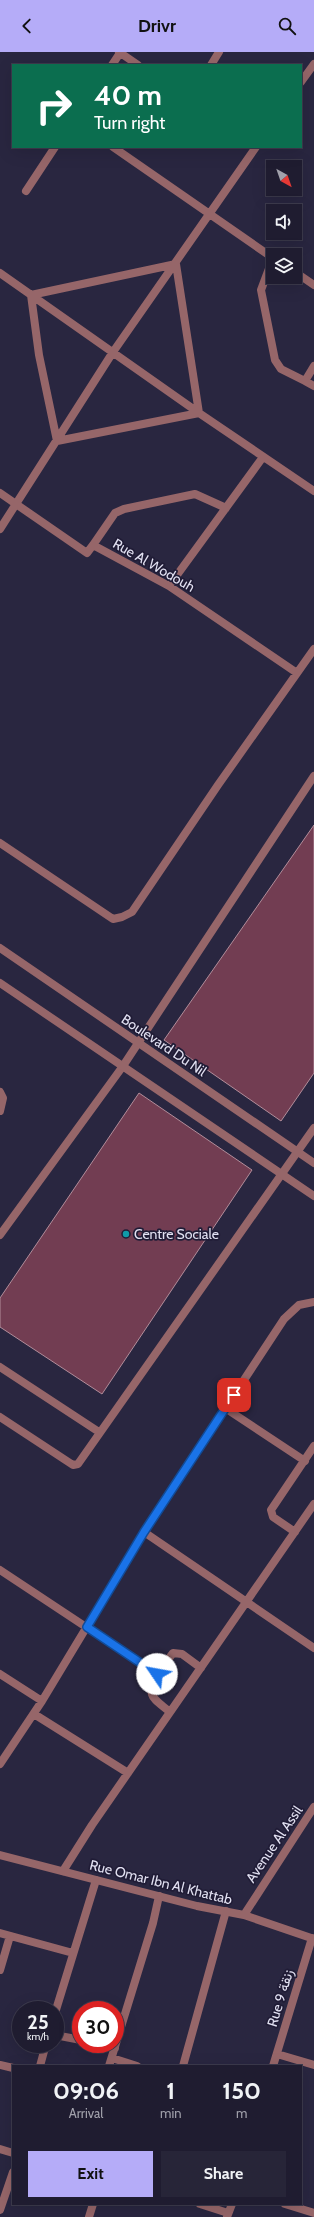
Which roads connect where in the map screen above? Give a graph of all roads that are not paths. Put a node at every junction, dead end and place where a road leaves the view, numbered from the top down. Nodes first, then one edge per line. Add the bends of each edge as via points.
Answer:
1 (120, 52) edge
2 (220, 52) edge
3 (113, 64) edge
4 (137, 64) edge
5 (212, 64) edge
6 (314, 64) edge
7 (302, 81) edge
8 (54, 148) edge
9 (114, 148) edge
10 (255, 148) edge
11 (26, 191) dead end
12 (210, 215) junction
13 (266, 253) edge
14 (176, 264) junction
15 (0, 273) edge
16 (266, 277) edge
17 (302, 277) edge
18 (314, 285) edge
19 (31, 295) junction
20 (113, 352) junction
21 (314, 366) edge
22 (305, 381) junction
23 (314, 386) edge
24 (198, 413) junction
25 (58, 441) junction
26 (263, 457) junction
27 (314, 491) edge
28 (0, 493) edge
29 (16, 504) junction
30 (226, 508) junction
31 (0, 530) edge
32 (93, 545) junction
33 (169, 586) junction
34 (314, 649) edge
35 (297, 673) junction
36 (314, 776) edge
37 (0, 843) edge
38 (0, 948) edge
39 (0, 983) edge
40 (138, 1043) junction
41 (123, 1066) junction
42 (0, 1092) edge
43 (0, 1111) edge
44 (314, 1128) edge
45 (298, 1152) junction
46 (314, 1163) edge
47 (282, 1174) junction
48 (314, 1196) edge
49 (0, 1235) edge
50 (314, 1302) edge
51 (0, 1367) edge
52 (225, 1408) junction
53 (0, 1417) edge
54 (99, 1432) junction
55 (314, 1446) edge
56 (305, 1460) junction
57 (314, 1504) edge
58 (144, 1532) junction
59 (295, 1532) junction
60 (0, 1570) edge
61 (247, 1601) junction
62 (87, 1627) junction
63 (314, 1648) edge
64 (201, 1668) junction
65 (0, 1674) edge
66 (157, 1674) junction
67 (42, 1701) junction
68 (170, 1712) junction
69 (34, 1714) junction
70 (0, 1764) edge
71 (128, 1773) junction
72 (314, 1807) edge
73 (0, 1856) edge
74 (63, 1871) junction
75 (96, 1880) junction
76 (159, 1896) junction
77 (226, 1912) junction
78 (244, 1915) junction
79 (0, 1933) edge
80 (10, 1936) junction
81 (313, 1938) edge
82 (73, 1953) junction
83 (0, 1970) edge
84 (59, 2001) edge
85 (124, 2018) edge
86 (44, 2053) edge
87 (114, 2053) edge
88 (277, 2054) junction
89 (112, 2058) junction
90 (0, 2065) edge
91 (40, 2065) edge
92 (109, 2065) edge
93 (134, 2065) edge
94 (183, 2065) edge
95 (273, 2065) edge
96 (314, 2065) edge
97 (12, 2068) edge
98 (0, 2149) edge
99 (12, 2153) edge
100 (12, 2175) edge
101 (93, 2205) edge
102 (202, 2205) edge
103 (232, 2205) edge
104 (288, 2205) edge
105 (0, 2210) edge
106 (314, 2214) edge
107 (227, 2215) edge
108 (89, 2217) edge

1 - 3 street
1 - 4 street
2 - 5 street
6 - 7 street
8 - 11 street
9 - 12 street
10 - 12 street
12 - 13 street
12 - 14 street
14 - 19 street
14 - 20 street
14 - 24 street
15 - 19 street
16 - 22 street via 261,290 275,360 281,369
17 - 18 street
19 - 20 street
19 - 25 street via 39,355
20 - 24 street
20 - 25 street
21 - 22 street
22 - 23 street
24 - 25 street
24 - 26 street
25 - 29 street
26 - 27 street
26 - 30 street
28 - 29 street, Rue Al Wodouh
29 - 31 street
29 - 32 street, Rue Al Wodouh via 87,554
30 - 32 street via 195,494 124,509 115,513
30 - 33 street
32 - 33 street, Rue Al Wodouh
33 - 35 street, Rue Al Wodouh
34 - 35 street
35 - 37 street via 132,912 113,919
36 - 40 street
38 - 40 street, Boulevard Du Nil
39 - 41 street
40 - 41 street
40 - 45 street, Boulevard Du Nil
41 - 47 street
41 - 49 street
42 - 43 street via 3,1098
44 - 45 street
45 - 46 street, Boulevard Du Nil
45 - 47 street
47 - 48 street
47 - 54 street
50 - 52 street via 299,1305 284,1319
51 - 54 street
52 - 56 street
52 - 58 street
53 - 54 street via 73,1465 84,1459
55 - 56 street
56 - 59 street via 271,1510 273,1517
57 - 59 street
58 - 61 street
58 - 62 street
59 - 61 street
60 - 62 street
61 - 63 street
61 - 64 street
62 - 66 street
62 - 67 street
64 - 66 street via 182,1654 173,1653
64 - 68 street
65 - 67 street
66 - 68 street via 150,1689 151,1693
67 - 69 street
68 - 71 street
69 - 70 street
69 - 71 street
71 - 74 street
72 - 78 street, Avenue Al Assil
73 - 74 street, Rue Omar Ibn Al Khattab
74 - 75 street, Rue Omar Ibn Al Khattab
75 - 76 street, Rue Omar Ibn Al Khattab
75 - 82 street
76 - 77 street, Rue Omar Ibn Al Khattab
76 - 85 street
77 - 78 street, Rue Omar Ibn Al Khattab
77 - 94 street
78 - 81 street, Rue Omar Ibn Al Khattab
79 - 80 street
80 - 82 street
80 - 83 street
81 - 88 street, Rue 9 زنقة
82 - 84 street
86 - 91 street
87 - 89 street
88 - 95 street, Rue 9 زنقة
88 - 96 street
89 - 92 street
89 - 93 street
90 - 97 street
98 - 99 street
100 - 105 street
101 - 108 street
102 - 107 street
103 - 107 street
104 - 106 street

